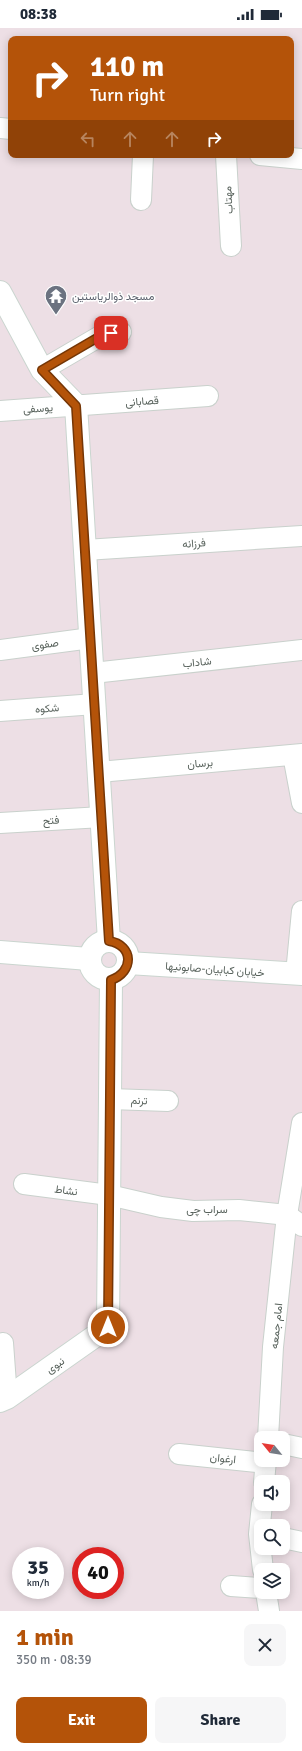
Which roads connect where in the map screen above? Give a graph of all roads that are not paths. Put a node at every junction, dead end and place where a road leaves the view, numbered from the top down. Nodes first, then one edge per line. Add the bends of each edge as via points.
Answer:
1 (143, 158) edge
2 (226, 158) edge
3 (292, 158) edge
4 (302, 159) edge
5 (141, 200) dead end
6 (231, 246) dead end
7 (0, 292) edge
8 (121, 332) dead end
9 (42, 370) junction
10 (208, 396) dead end
11 (76, 406) junction
12 (0, 411) edge
13 (302, 536) edge
14 (86, 550) junction
15 (91, 638) junction
16 (0, 650) edge
17 (302, 650) edge
18 (93, 673) junction
19 (95, 704) junction
20 (0, 711) edge
21 (298, 754) edge
22 (99, 772) junction
23 (302, 803) edge
24 (102, 817) junction
25 (0, 823) edge
26 (302, 911) edge
27 (109, 941) junction
28 (0, 952) edge
29 (89, 959) junction
30 (128, 963) junction
31 (299, 974) edge
32 (111, 980) junction
33 (110, 1099) junction
34 (168, 1101) dead end
35 (302, 1123) edge
36 (24, 1184) dead end
37 (109, 1195) junction
38 (295, 1220) edge
39 (3, 1343) dead end
40 (3, 1400) edge
41 (268, 1431) edge
42 (290, 1445) edge
43 (302, 1448) edge
44 (179, 1454) dead end
45 (266, 1468) edge
46 (290, 1539) edge
47 (302, 1542) edge
48 (231, 1586) dead end
49 (254, 1588) edge
50 (267, 1599) edge
51 (269, 1611) edge

1 - 5 street
2 - 6 street, مهتاب
3 - 4 street
7 - 9 street
8 - 9 street via 102,335
9 - 11 street
10 - 11 street, قصابانی
11 - 12 street, یوسفی
11 - 14 street
13 - 14 street, فرزانه
14 - 15 street
15 - 16 street, صفوی
15 - 18 street
17 - 18 street, شاداب
18 - 19 street
19 - 20 street, شکوه
19 - 22 street
21 - 22 street, برسان
21 - 23 street
22 - 24 street
24 - 25 street, فتح
24 - 27 street
26 - 31 street
27 - 29 street via 98,944 92,950
27 - 30 street via 122,946 127,954
28 - 29 street
29 - 32 street via 93,972
30 - 31 street, خیابان کبابیان-صابونیها
30 - 32 street via 122,974
32 - 33 street
33 - 34 street, ترنم
33 - 37 street
35 - 38 street, امام جمعه
36 - 37 street, نشاط
37 - 38 street, سراب چی via 161,1207 193,1211 239,1210
37 - 40 street, نبوی via 108,1327
38 - 41 street, امام جمعه via 273,1347
39 - 40 street
42 - 43 street
44 - 45 street, ارغوان
46 - 47 street
48 - 49 street
50 - 51 street

